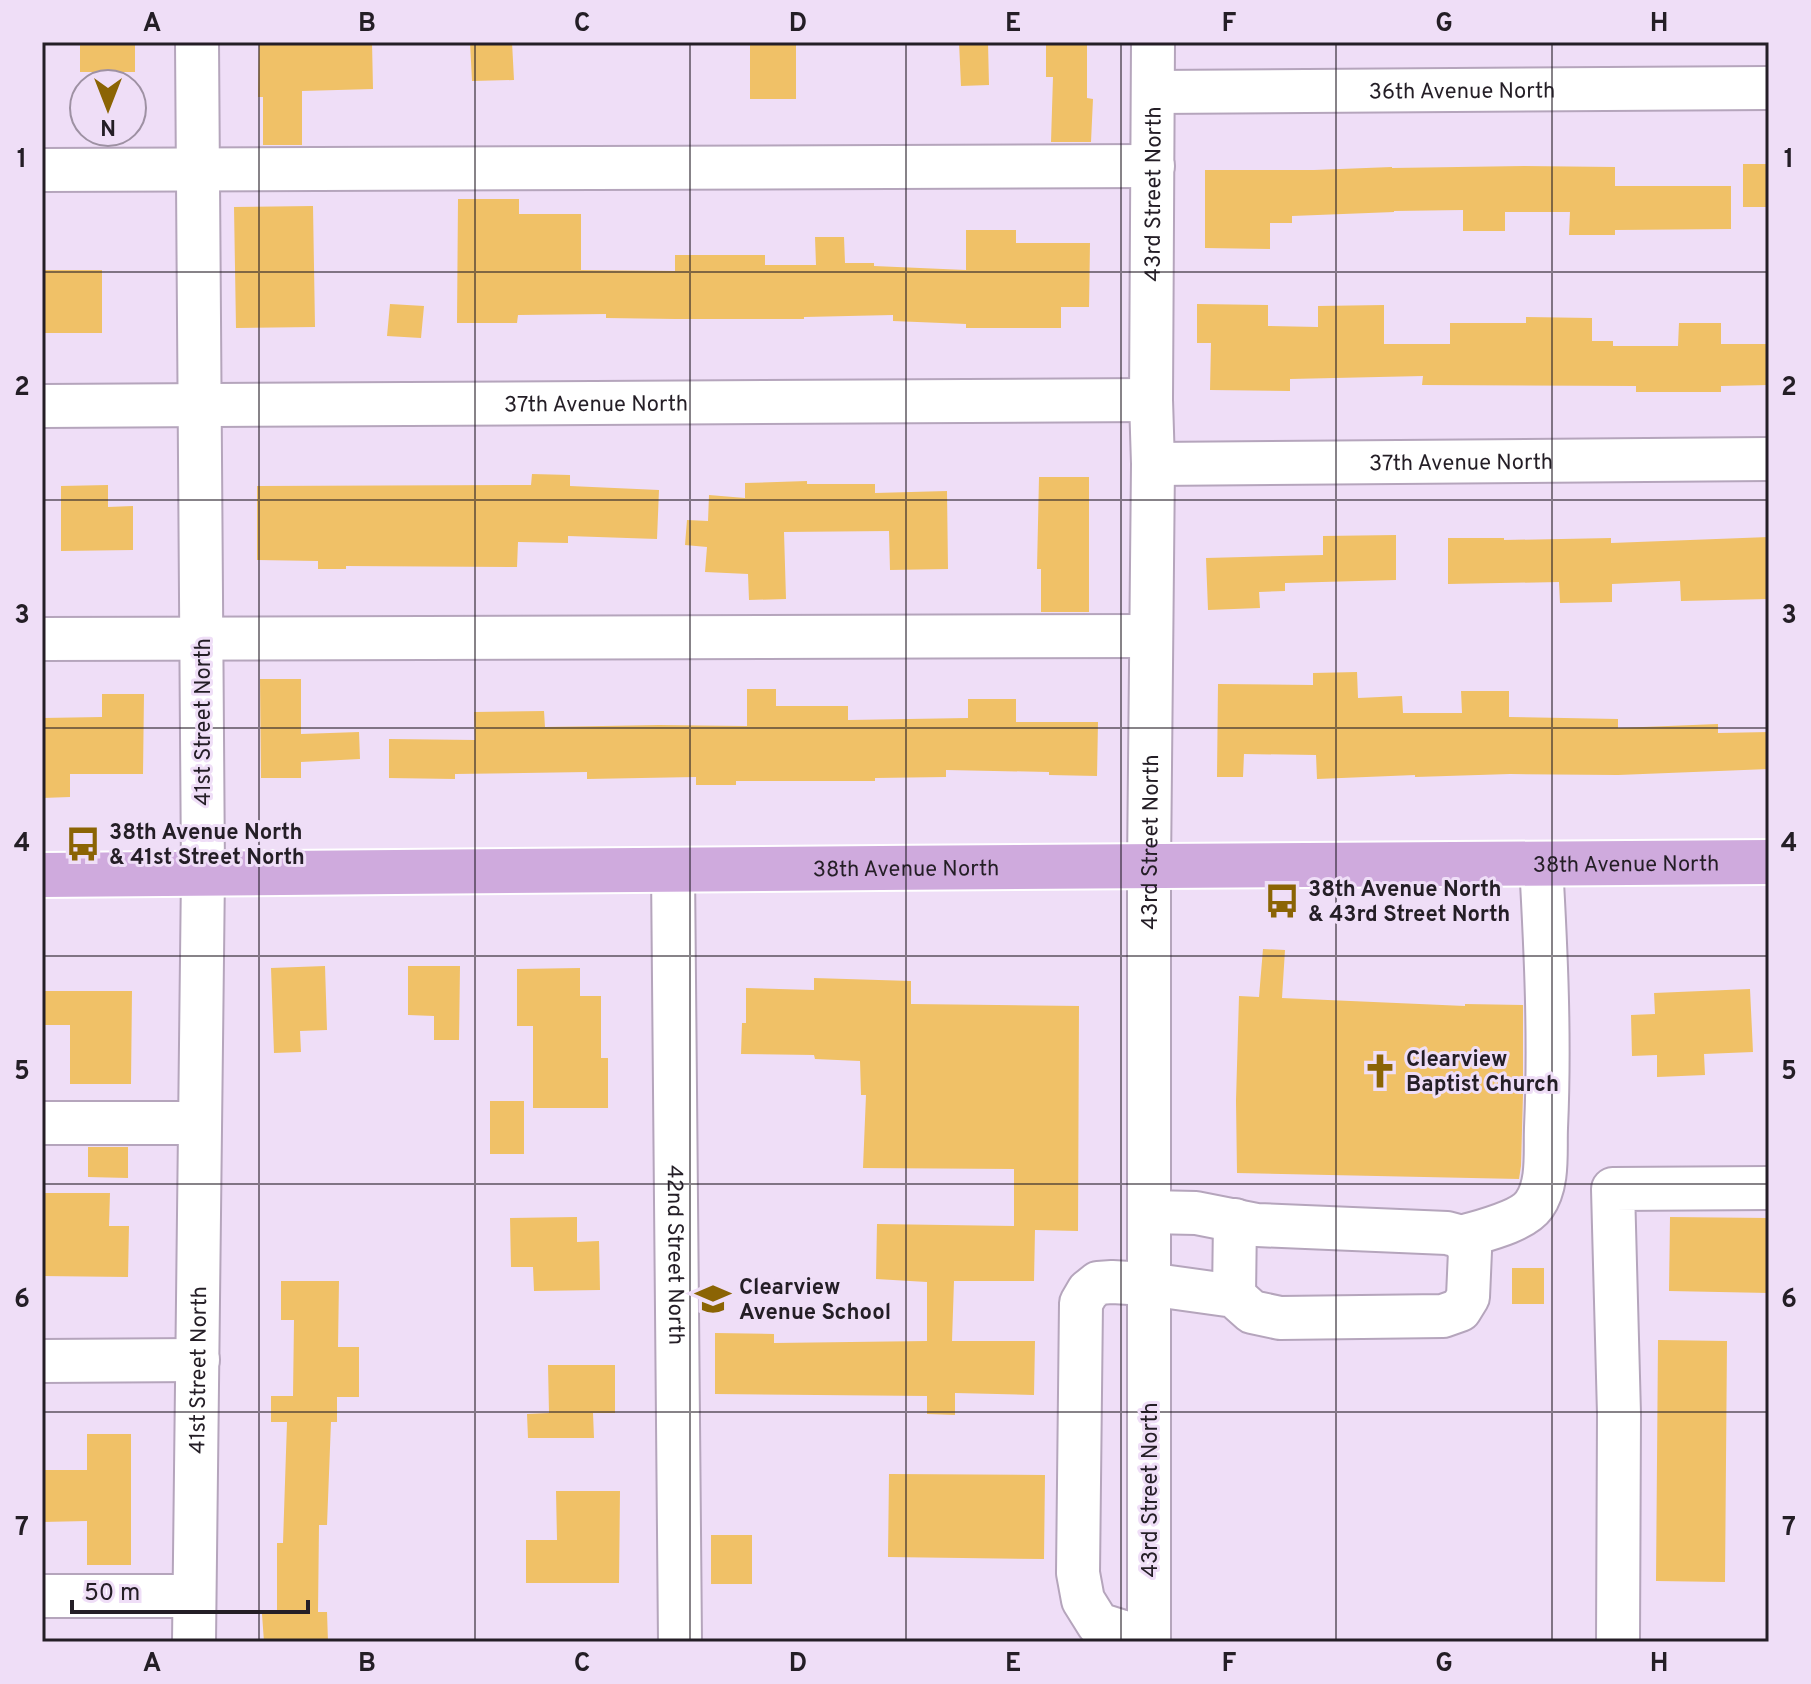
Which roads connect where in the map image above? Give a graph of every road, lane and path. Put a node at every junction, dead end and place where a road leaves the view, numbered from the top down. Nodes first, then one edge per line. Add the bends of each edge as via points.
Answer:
1 (197, 42) edge
2 (1153, 42) edge
3 (1769, 88) edge
4 (1154, 92) junction
5 (1153, 166) junction
6 (42, 170) edge
7 (198, 170) junction
8 (1151, 400) junction
9 (201, 404) junction
10 (42, 406) edge
11 (1769, 459) edge
12 (1153, 464) junction
13 (1151, 636) junction
14 (202, 638) junction
15 (42, 639) edge
16 (1769, 862) edge
17 (1541, 864) junction
18 (1149, 868) junction
19 (673, 869) junction
20 (203, 873) junction
21 (42, 875) edge
22 (42, 1123) edge
23 (200, 1123) junction
24 (1769, 1188) edge
25 (1149, 1212) junction
26 (1235, 1220) junction
27 (1462, 1237) junction
28 (1148, 1284) junction
29 (1234, 1296) junction
30 (198, 1360) junction
31 (42, 1361) edge
32 (42, 1596) edge
33 (194, 1596) junction
34 (1149, 1641) edge
35 (194, 1642) edge
36 (680, 1642) edge
37 (1618, 1642) edge

1 - 7 street, 41st Street North
2 - 4 street, 43rd Street North
3 - 4 street, 36th Avenue North
4 - 5 street, 43rd Street North
5 - 7 street
5 - 8 street, 43rd Street North
6 - 7 street
7 - 9 street, 41st Street North
8 - 9 street, 37th Avenue North
8 - 12 street, 43rd Street North
9 - 10 street, 37th Avenue North
9 - 14 street, 41st Street North
11 - 12 street, 37th Avenue North
12 - 13 street, 43rd Street North
13 - 14 street
13 - 18 street, 43rd Street North
14 - 15 street
14 - 20 street, 41st Street North
16 - 17 main road, 38th Avenue North
17 - 18 main road, 38th Avenue North
17 - 27 street via 1547,975 1543,1184 1533,1207 1513,1220
18 - 19 main road, 38th Avenue North
18 - 25 street, 43rd Street North
19 - 20 main road, 38th Avenue North
19 - 36 street, 42nd Street North
20 - 21 main road, 38th Avenue North
20 - 23 street, 41st Street North
22 - 23 street
23 - 30 street, 41st Street North
24 - 37 street via 1613,1189
25 - 26 street
25 - 28 street, 43rd Street North
26 - 27 street
26 - 29 street
27 - 29 street via 1470,1251 1468,1297 1460,1310 1443,1316 1280,1318 1252,1312
28 - 29 street
28 - 34 street, 43rd Street North
28 - 34 street via 1098,1283 1081,1303 1078,1573 1083,1600 1098,1624
30 - 31 street
30 - 33 street, 41st Street North
32 - 33 street
33 - 35 street, 41st Street North

